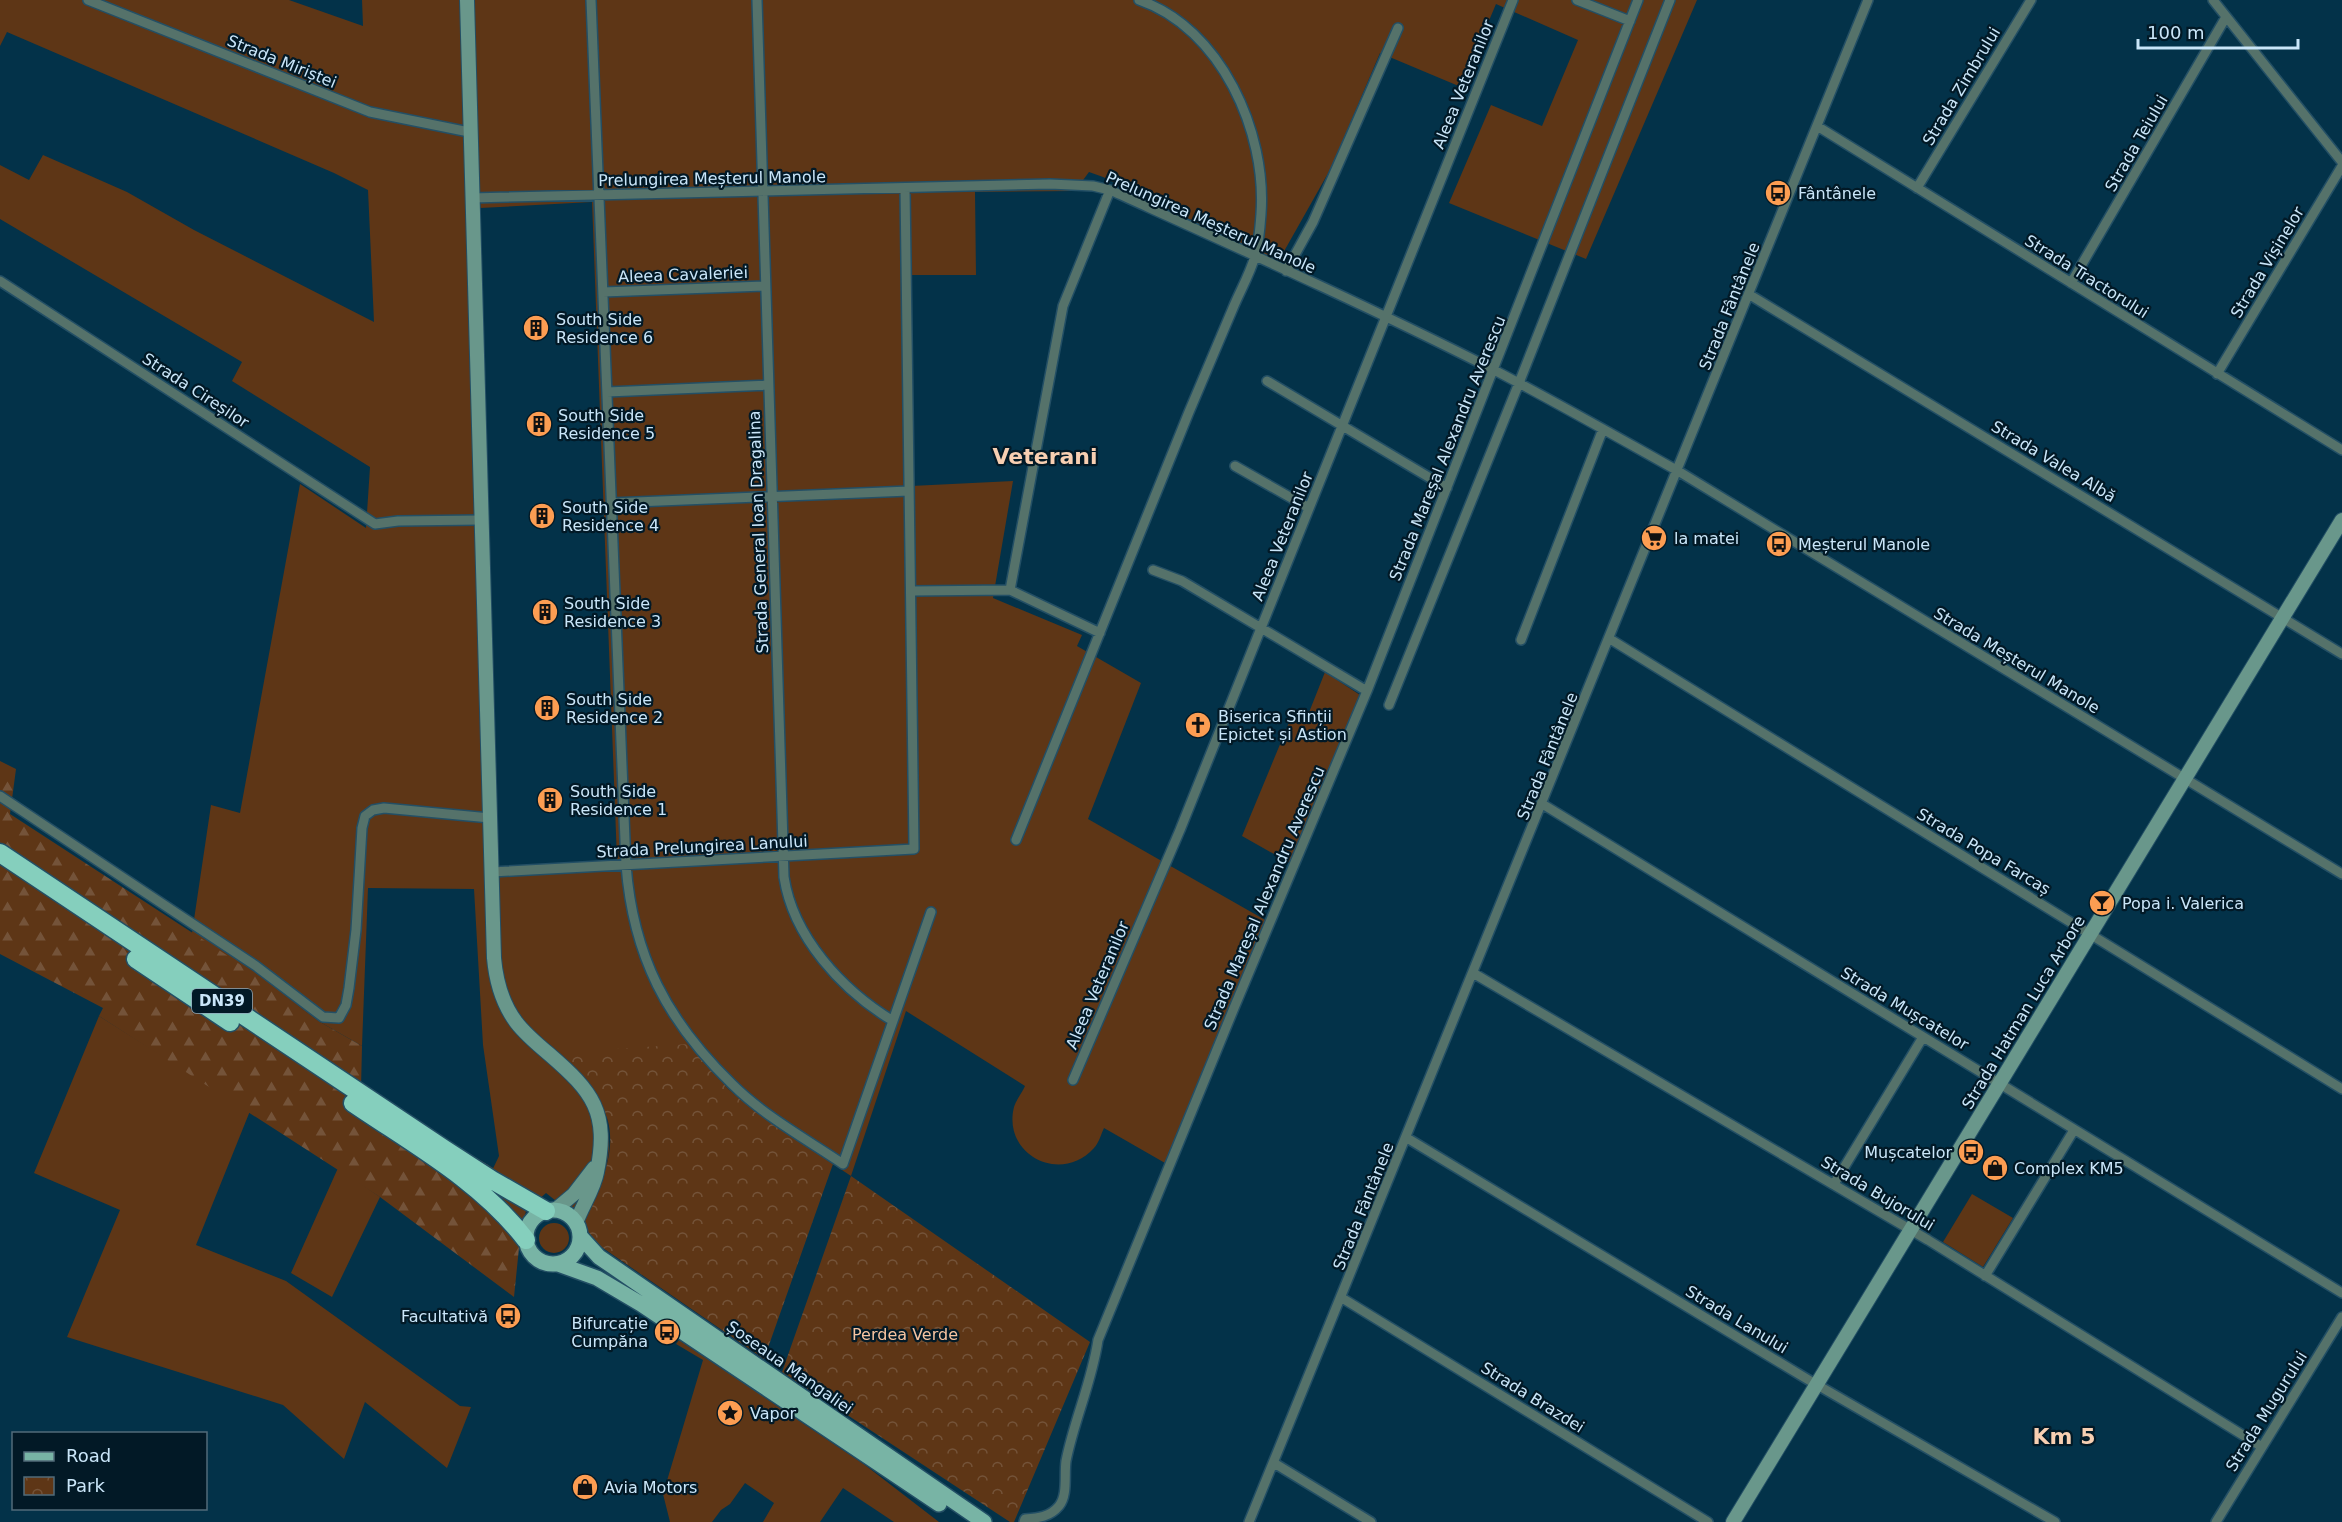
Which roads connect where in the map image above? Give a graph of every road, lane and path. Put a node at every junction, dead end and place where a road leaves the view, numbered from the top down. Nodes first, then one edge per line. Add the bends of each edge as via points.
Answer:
1 (88, 0) edge
2 (467, 0) edge
3 (591, 0) edge
4 (757, 0) edge
5 (1139, 0) edge
6 (1513, 0) edge
7 (1577, 0) edge
8 (1638, 0) edge
9 (1670, 0) edge
10 (1868, 0) edge
11 (2031, 0) edge
12 (2219, 2) edge
13 (2226, 17) junction
14 (1630, 21) junction
15 (1398, 28) dead end
16 (1817, 126) junction
17 (469, 132) junction
18 (2342, 164) edge
19 (905, 188) junction
20 (1917, 188) junction
21 (1110, 190) junction
22 (763, 191) junction
23 (599, 195) junction
24 (471, 198) junction
25 (1255, 257) junction
26 (1286, 271) junction
27 (0, 281) edge
28 (2071, 283) junction
29 (765, 286) junction
30 (603, 292) junction
31 (1750, 295) junction
32 (1386, 317) junction
33 (1494, 370) junction
34 (2217, 374) junction
35 (1267, 381) dead end
36 (1519, 383) junction
37 (768, 385) junction
38 (607, 393) junction
39 (1342, 426) junction
40 (1603, 429) junction
41 (2342, 450) edge
42 (1235, 466) dead end
43 (1678, 471) junction
44 (1447, 489) junction
45 (909, 491) junction
46 (772, 497) junction
47 (611, 503) junction
48 (1309, 508) junction
49 (481, 520) junction
50 (2342, 520) edge
51 (1153, 570) dead end
52 (1010, 590) junction
53 (911, 591) junction
54 (2283, 618) junction
55 (1261, 628) junction
56 (1100, 633) junction
57 (1610, 639) junction
58 (1521, 640) dead end
59 (2342, 654) edge
60 (1367, 691) junction
61 (1389, 705) dead end
62 (2185, 778) junction
63 (0, 796) edge
64 (1544, 805) junction
65 (490, 818) junction
66 (1016, 840) dead end
67 (0, 853) edge
68 (782, 856) junction
69 (626, 865) junction
70 (0, 867) edge
71 (492, 872) junction
72 (2342, 874) edge
73 (931, 912) dead end
74 (2091, 934) junction
75 (1473, 973) junction
76 (893, 1021) junction
77 (1923, 1037) junction
78 (1073, 1080) dead end
79 (1999, 1083) junction
80 (2342, 1089) edge
81 (2074, 1130) junction
82 (1407, 1138) junction
83 (598, 1164) junction
84 (1834, 1184) junction
85 (550, 1210) junction
86 (578, 1229) junction
87 (1910, 1230) junction
88 (526, 1240) junction
89 (558, 1264) junction
90 (1985, 1276) junction
91 (2342, 1293) edge
92 (1342, 1298) junction
93 (2342, 1317) edge
94 (1816, 1384) junction
95 (2262, 1446) junction
96 (1274, 1463) junction
97 (967, 1522) edge
98 (984, 1522) edge
99 (1024, 1522) edge
100 (1249, 1522) edge
101 (1371, 1522) edge
102 (1708, 1522) edge
103 (1733, 1522) edge
104 (2055, 1522) edge
105 (2216, 1522) edge

1 - 17 street, Strada Miriștei via 370,112
2 - 17 main road
3 - 23 street
4 - 22 street, Strada General Ioan Dragalina
5 - 25 street via 1160,7 1191,30 1219,62 1245,111 1260,173 1261,212
6 - 32 street, Aleea Veteranilor
7 - 14 street
8 - 14 street, Strada Mareșal Alexandru Averescu
9 - 36 street
10 - 16 street, Strada Fântânele
11 - 20 street, Strada Zimbrului
12 - 13 street
13 - 18 street
13 - 28 street, Strada Teiului
14 - 33 street, Strada Mareșal Alexandru Averescu
15 - 26 street via 1313,222
16 - 20 street, Strada Tractorului
16 - 31 street, Strada Fântânele
17 - 24 main road
18 - 34 street, Strada Vișinelor
19 - 21 street, Prelungirea Meșterul Manole via 1072,184
19 - 22 street, Prelungirea Meșterul Manole
19 - 45 street
20 - 28 street, Strada Tractorului
21 - 25 street, Prelungirea Meșterul Manole
21 - 52 street via 1063,306
22 - 23 street, Prelungirea Meșterul Manole
22 - 29 street, Strada General Ioan Dragalina
23 - 24 street, Prelungirea Meșterul Manole
23 - 30 street
24 - 49 main road
25 - 26 street, Prelungirea Meșterul Manole
25 - 56 street
26 - 32 street, Prelungirea Meșterul Manole
27 - 49 street, Strada Cireșilor via 375,524
28 - 34 street, Strada Tractorului
29 - 30 street, Aleea Cavaleriei
29 - 37 street, Strada General Ioan Dragalina
30 - 38 street
31 - 43 street, Strada Fântânele
31 - 54 street, Strada Valea Albă
32 - 33 street, Prelungirea Meșterul Manole
32 - 39 street, Aleea Veteranilor
33 - 36 street, Prelungirea Meșterul Manole
33 - 44 street, Strada Mareșal Alexandru Averescu
34 - 41 street, Strada Tractorului
35 - 39 street
36 - 40 street, Prelungirea Meșterul Manole
36 - 61 street
37 - 38 street
37 - 46 street, Strada General Ioan Dragalina
38 - 47 street
39 - 44 street
39 - 48 street, Aleea Veteranilor
40 - 43 street, Prelungirea Meșterul Manole
40 - 58 street
42 - 48 street
43 - 57 street, Strada Fântânele
43 - 62 street, Strada Meșterul Manole
44 - 60 street, Strada Mareșal Alexandru Averescu
45 - 46 street
45 - 53 street
46 - 47 street
46 - 68 street, Strada General Ioan Dragalina
47 - 69 street
48 - 55 street, Aleea Veteranilor
49 - 65 main road
50 - 54 main road, Strada Hatman Luca Arbore
51 - 55 street via 1182,581
52 - 53 street
52 - 56 street
53 - 68 street, Strada Prelungirea Lanului via 914,849
54 - 59 street, Strada Valea Albă
54 - 62 main road, Strada Hatman Luca Arbore
55 - 60 street
55 - 78 street, Aleea Veteranilor
56 - 66 street
57 - 64 street, Strada Fântânele
57 - 74 street, Strada Popa Farcaș
60 - 99 street, Strada Mareșal Alexandru Averescu via 1098,1340 1094,1369 1066,1463 1063,1498 1052,1513
62 - 72 street, Strada Meșterul Manole
62 - 74 main road, Strada Hatman Luca Arbore
63 - 65 street via 330,1019 339,1018 346,1005 365,816 384,808
64 - 75 street, Strada Fântânele
64 - 77 street, Strada Mușcatelor
65 - 71 main road
67 - 85 highway, DN39 via 444,1149
68 - 69 street, Strada Prelungirea Lanului
68 - 76 street, Strada General Ioan Dragalina via 792,909 819,955 878,1012
69 - 71 street, Strada Prelungirea Lanului
69 - 76 street via 629,898 644,956 659,991 695,1043 734,1086 843,1164
70 - 88 highway, DN39 via 460,1177 494,1203
71 - 83 main road via 496,981 515,1021 590,1095 600,1126
73 - 76 street
74 - 79 main road, Strada Hatman Luca Arbore
74 - 80 street, Strada Popa Farcaș
75 - 82 street, Strada Fântânele
75 - 84 street, Strada Bujorului
77 - 79 street, Strada Mușcatelor
77 - 84 street
79 - 81 street, Strada Mușcatelor
79 - 87 main road, Strada Hatman Luca Arbore
81 - 90 street
81 - 91 street, Strada Mușcatelor
82 - 92 street, Strada Fântânele
82 - 94 street, Strada Lanului
83 - 85 main road via 574,1194
83 - 86 main road
84 - 87 street, Strada Bujorului
85 - 86 main road, DN39 via 565,1212
85 - 88 main road via 532,1220
86 - 89 main road via 577,1250
86 - 98 main road, Șoseaua Mangaliei / DN39 via 599,1257
87 - 90 street, Strada Bujorului
87 - 94 main road, Strada Hatman Luca Arbore
88 - 89 main road, DN39 via 538,1260
89 - 97 main road, Șoseaua Mangaliei / DN39 via 597,1278 641,1304
90 - 95 street, Strada Bujorului
92 - 96 street, Strada Fântânele
92 - 102 street, Strada Brazdei
93 - 95 street, Strada Mugurului
94 - 103 main road, Strada Hatman Luca Arbore
94 - 104 street, Strada Lanului
95 - 105 street, Strada Mugurului
96 - 100 street, Strada Fântânele
96 - 101 street

